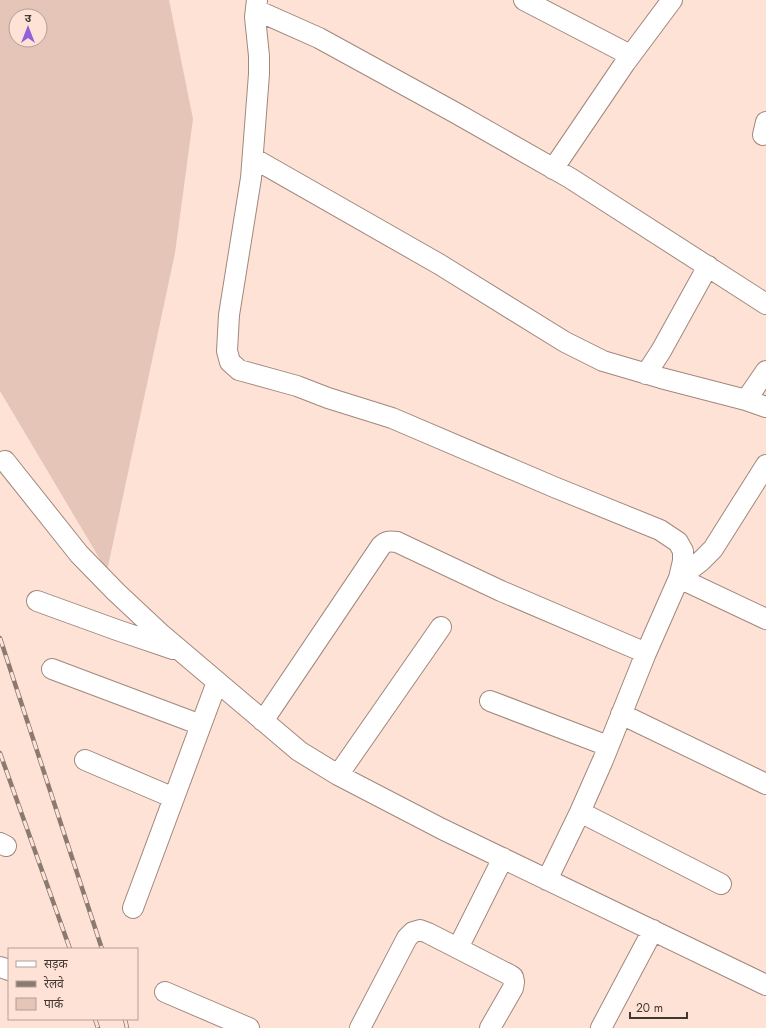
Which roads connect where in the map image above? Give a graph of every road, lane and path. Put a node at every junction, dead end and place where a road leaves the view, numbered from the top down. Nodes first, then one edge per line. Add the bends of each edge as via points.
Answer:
1 (524, 0) edge
2 (672, 0) edge
3 (257, 5) edge
4 (630, 55) junction
5 (766, 122) edge
6 (766, 134) edge
7 (252, 158) junction
8 (553, 169) junction
9 (708, 266) junction
10 (766, 304) edge
11 (766, 371) edge
12 (646, 374) junction
13 (746, 400) junction
14 (766, 407) edge
15 (5, 461) dead end
16 (766, 465) edge
17 (679, 578) junction
18 (37, 601) dead end
19 (766, 619) edge
20 (441, 627) dead end
21 (182, 652) junction
22 (646, 653) junction
23 (52, 669) dead end
24 (217, 682) junction
25 (490, 700) dead end
26 (621, 714) junction
27 (263, 721) junction
28 (201, 725) junction
29 (608, 746) junction
30 (85, 760) dead end
31 (338, 775) junction
32 (766, 784) edge
33 (174, 798) junction
34 (580, 812) junction
35 (503, 858) junction
36 (547, 880) junction
37 (721, 884) dead end
38 (133, 908) dead end
39 (652, 930) junction
40 (458, 948) junction
41 (766, 985) edge
42 (165, 992) dead end
43 (249, 1028) edge
44 (360, 1028) edge
45 (490, 1028) edge
46 (601, 1028) edge

1 - 4 street
2 - 4 street
3 - 7 street via 255,17 259,74
3 - 8 street
4 - 8 street
5 - 6 street via 763,135
7 - 12 street via 439,264 565,342 602,361
7 - 17 street via 229,315 227,352 230,362 239,370 297,386 392,418 660,530 678,542 683,551
8 - 9 street
9 - 10 street
9 - 12 street
11 - 13 street
12 - 13 street
13 - 14 street
15 - 21 street via 79,554 116,592
16 - 17 street via 714,549
17 - 19 street
17 - 22 street
18 - 21 street
20 - 31 street
21 - 24 street
22 - 26 street
22 - 27 street via 390,541 381,546
23 - 28 street
24 - 27 street
24 - 28 street
25 - 29 street
26 - 29 street
26 - 32 street
27 - 31 street via 299,751
28 - 33 street
29 - 34 street
30 - 33 street
31 - 35 street
33 - 38 street
34 - 36 street
34 - 37 street
35 - 36 street
35 - 40 street
36 - 39 street
39 - 41 street
39 - 46 street
40 - 44 street via 420,930 413,932 407,938
40 - 45 street via 513,978 512,988
42 - 43 street

